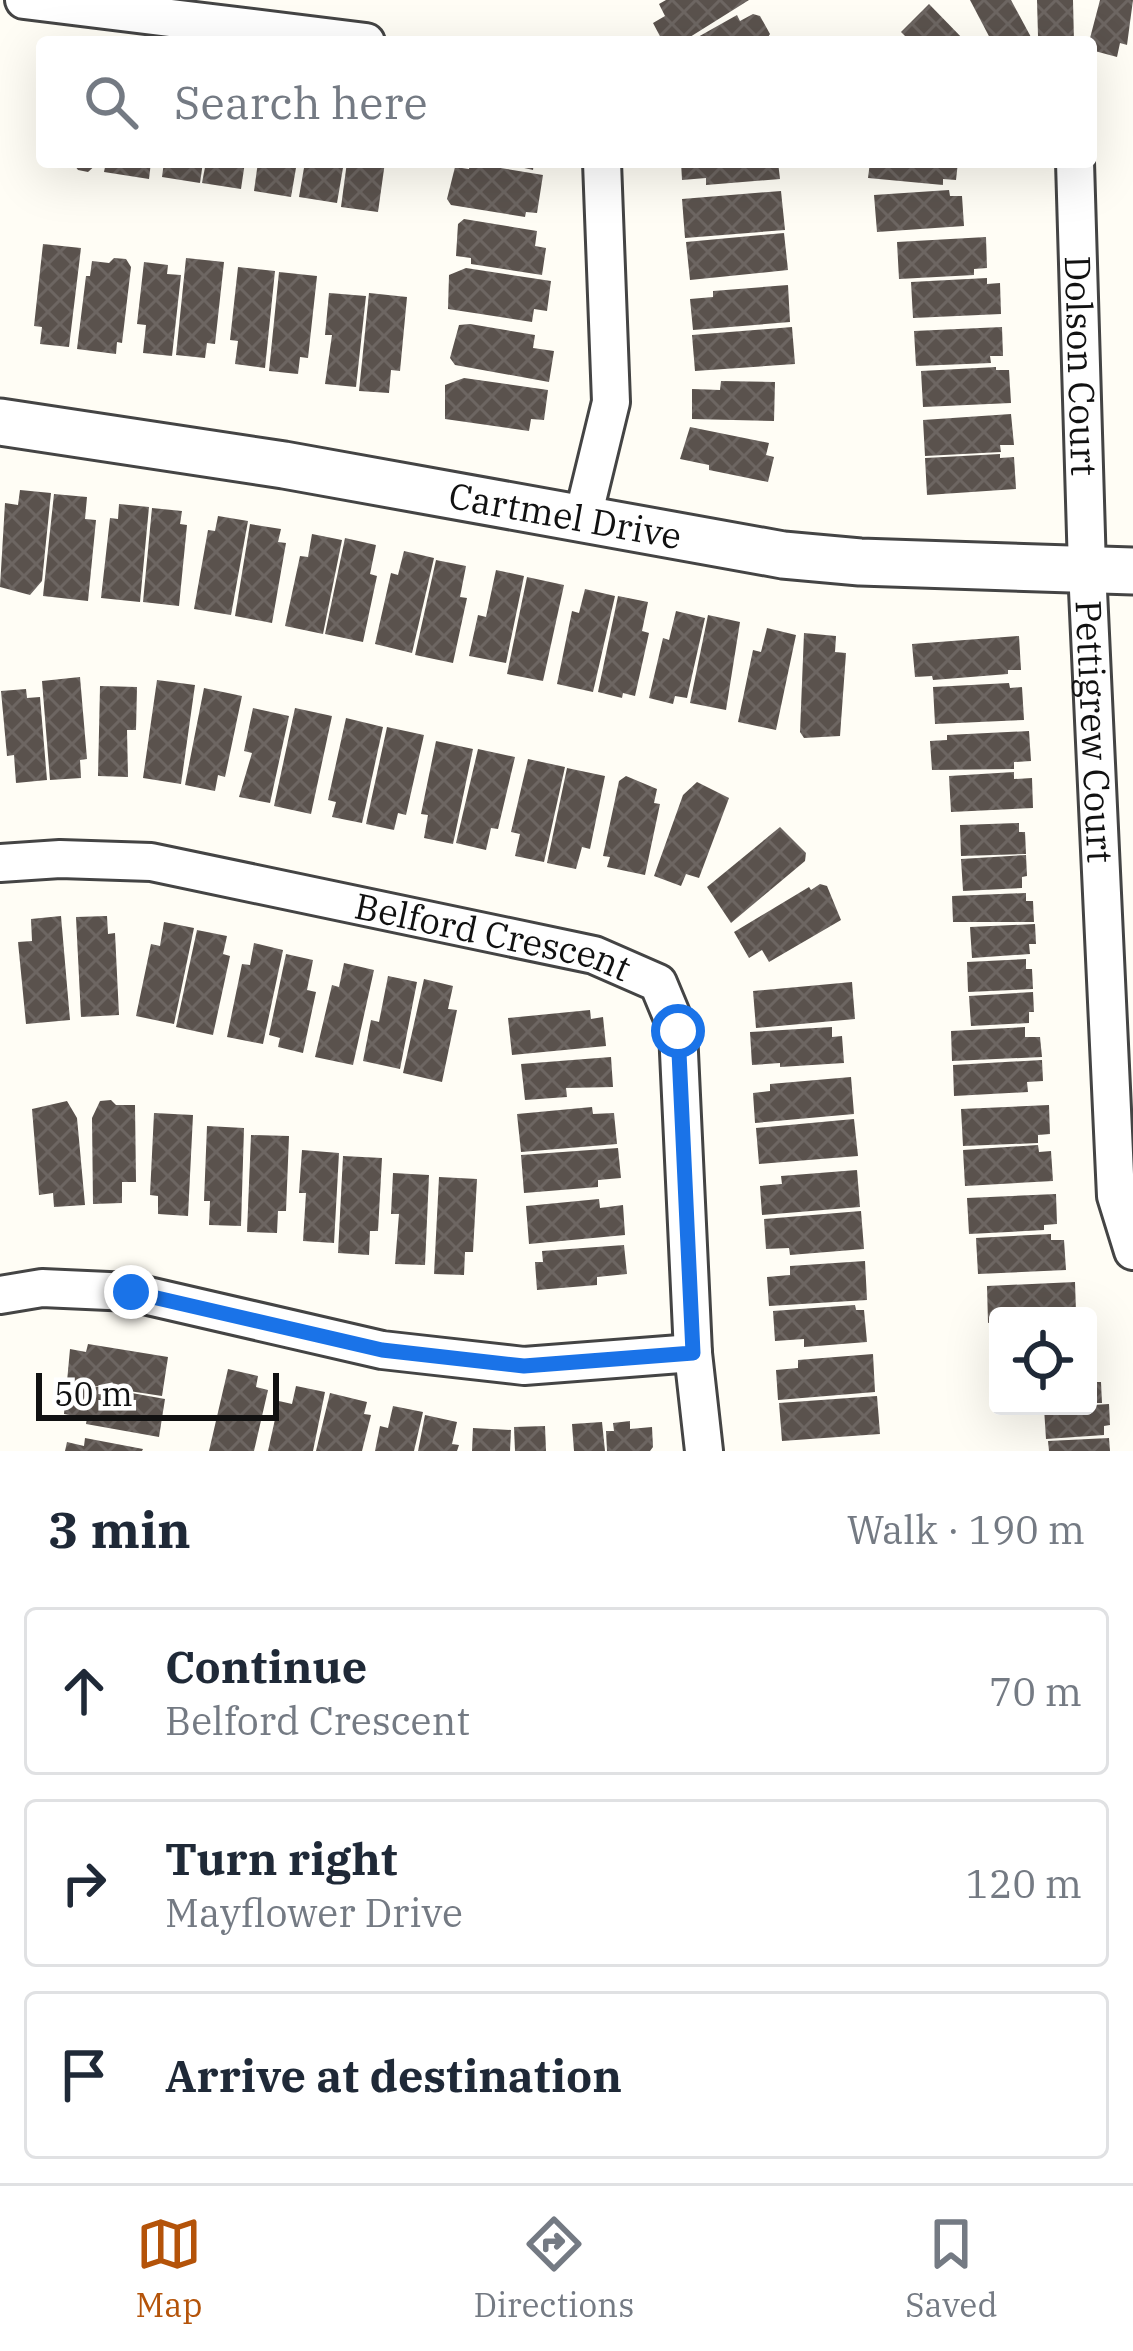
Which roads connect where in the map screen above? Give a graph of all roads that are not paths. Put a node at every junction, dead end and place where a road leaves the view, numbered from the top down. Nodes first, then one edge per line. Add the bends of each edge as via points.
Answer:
1 (24, 0) edge
2 (318, 36) edge
3 (602, 168) edge
4 (1075, 168) edge
5 (0, 422) edge
6 (582, 521) junction
7 (1087, 569) junction
8 (1133, 571) edge
9 (0, 863) edge
10 (1133, 1251) edge
11 (0, 1295) edge
12 (693, 1353) junction
13 (704, 1451) edge

1 - 2 street
3 - 6 street via 610,402
4 - 7 street, Dolson Court
5 - 6 street, Cartmel Drive
6 - 7 street, Cartmel Drive via 821,560
7 - 8 street, Cartmel Drive
7 - 10 street, Pettigrew Court via 1116,1196
9 - 12 street, Belford Crescent via 151,862 595,955 658,983 678,1031
11 - 12 street via 42,1288 131,1292 382,1350 524,1366
12 - 13 street, Belford Crescent

